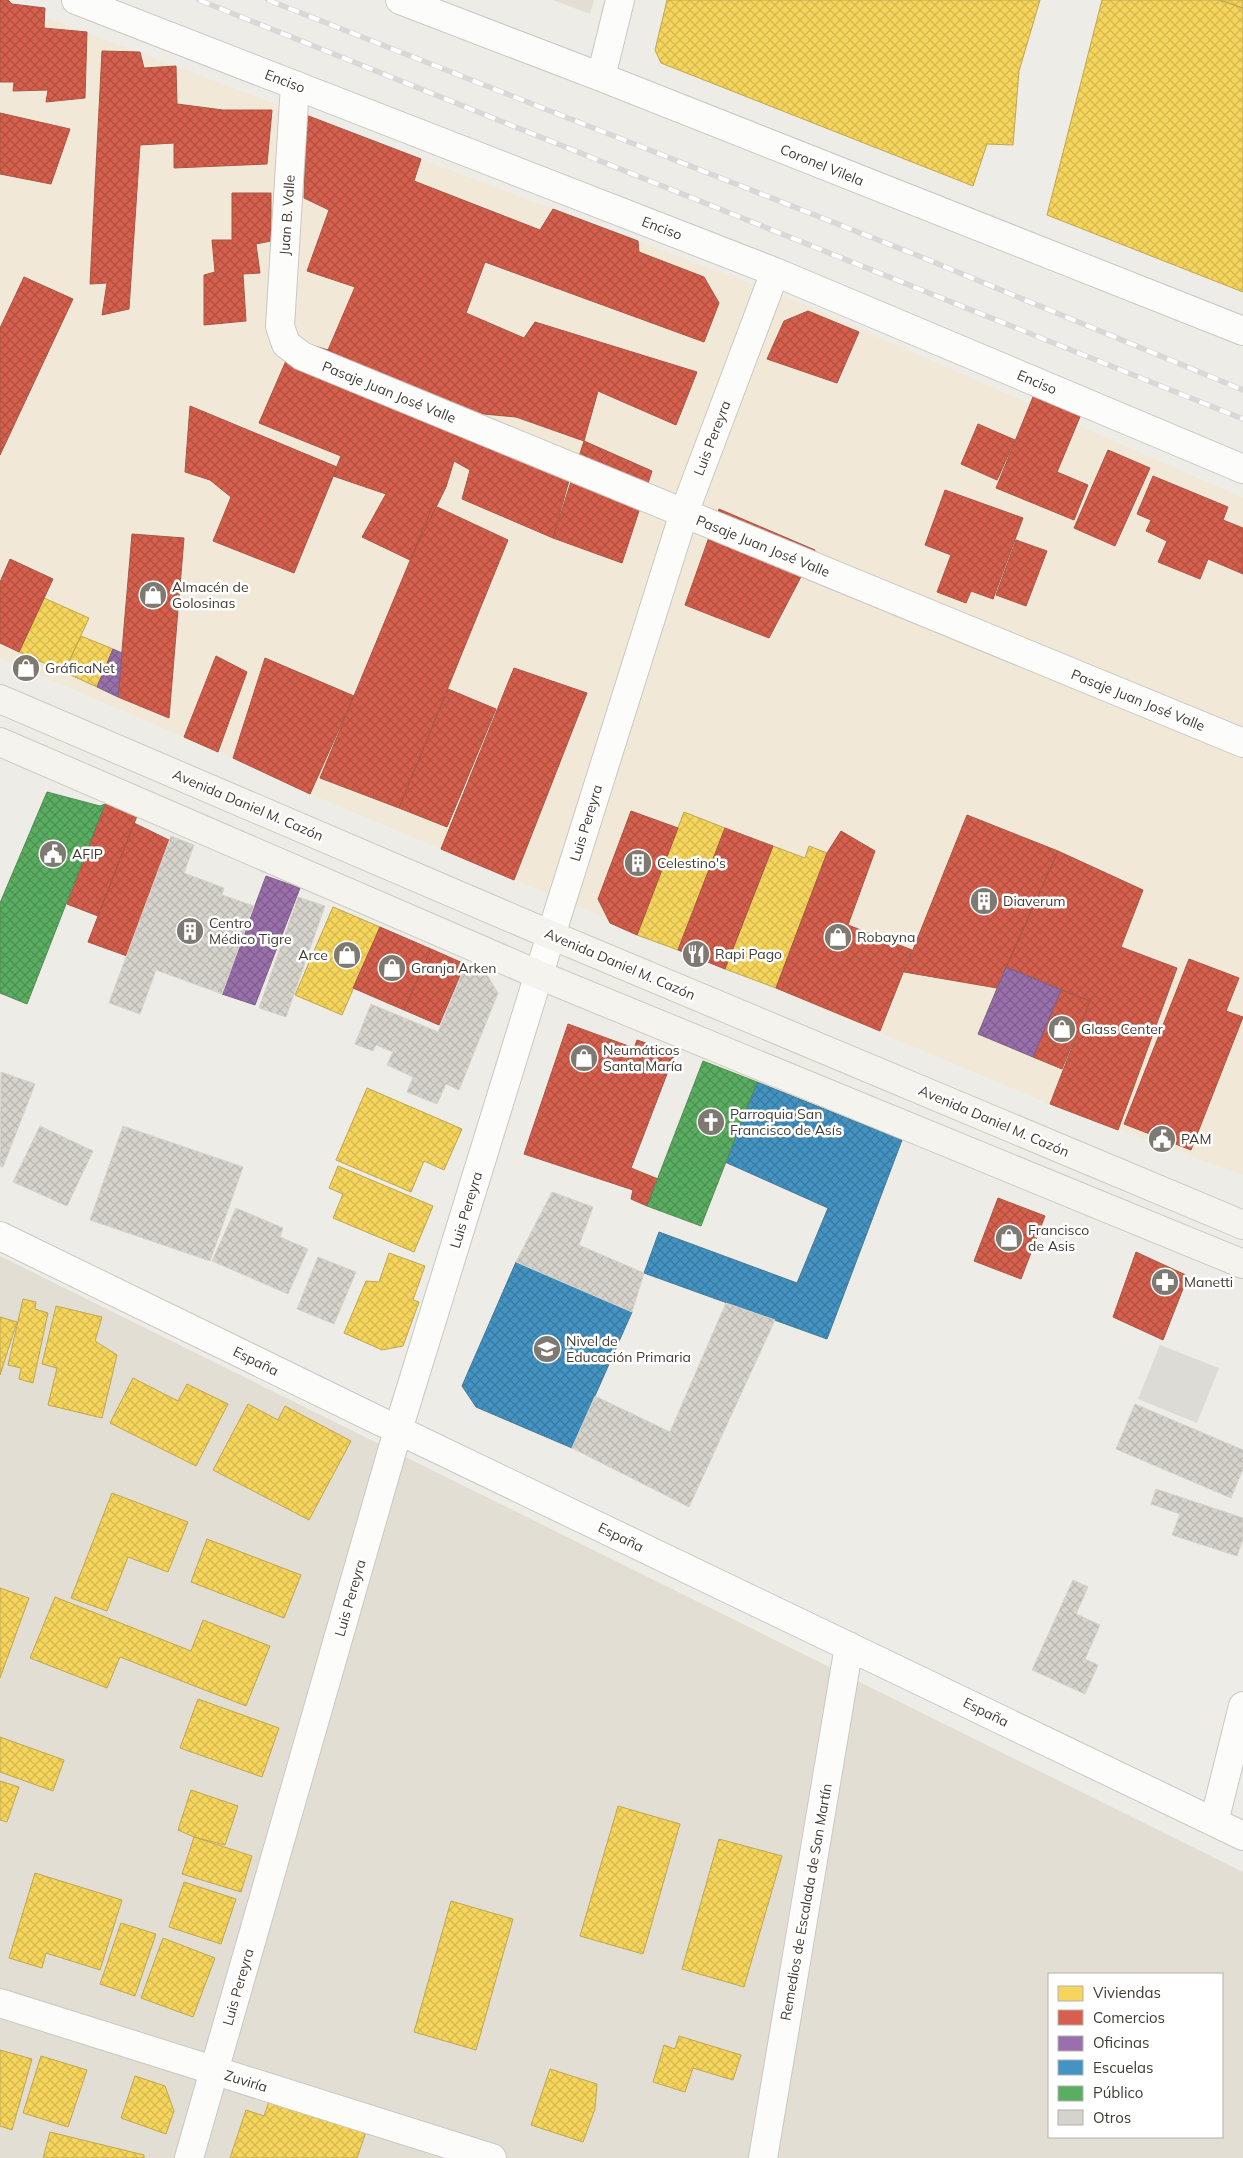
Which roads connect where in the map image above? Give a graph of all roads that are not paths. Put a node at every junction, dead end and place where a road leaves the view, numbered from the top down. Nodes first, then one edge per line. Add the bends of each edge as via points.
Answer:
1 (76, 0) edge
2 (400, 0) edge
3 (620, 0) edge
4 (602, 77) junction
5 (295, 85) junction
6 (775, 272) junction
7 (1243, 331) edge
8 (286, 344) joint
9 (1243, 470) edge
10 (684, 513) junction
11 (0, 699) edge
12 (0, 742) edge
13 (1243, 743) edge
14 (551, 935) junction
15 (539, 975) junction
16 (1243, 1224) edge
17 (0, 1236) edge
18 (1243, 1264) edge
19 (398, 1430) junction
20 (849, 1646) junction
21 (1243, 1706) edge
22 (1214, 1822) junction
23 (1243, 1836) edge
24 (0, 2003) edge
25 (214, 2071) junction
26 (189, 2158) edge
27 (492, 2158) edge
28 (763, 2158) edge

1 - 5 street, Enciso
2 - 4 street, Coronel Vilela
3 - 4 street
4 - 7 street, Coronel Vilela
5 - 6 street, Enciso
5 - 8 street, Juan B. Valle via 280,326
6 - 9 street, Enciso
6 - 10 street, Luis Pereyra
8 - 10 street, Pasaje Juan José Valle via 302,356
10 - 13 street, Pasaje Juan José Valle
10 - 14 street, Luis Pereyra
11 - 14 main road, Avenida Daniel M. Cazón
12 - 15 main road
14 - 15 street, Luis Pereyra
14 - 16 main road, Avenida Daniel M. Cazón
15 - 18 main road
15 - 19 street, Luis Pereyra
17 - 19 street, España
19 - 20 street, España
19 - 25 street, Luis Pereyra
20 - 22 street, España
20 - 28 street, Remedios de Escalada de San Martín
21 - 22 street
22 - 23 street, España
24 - 25 street, Zuviría
25 - 26 street, Luis Pereyra
25 - 27 street, Zuviría

